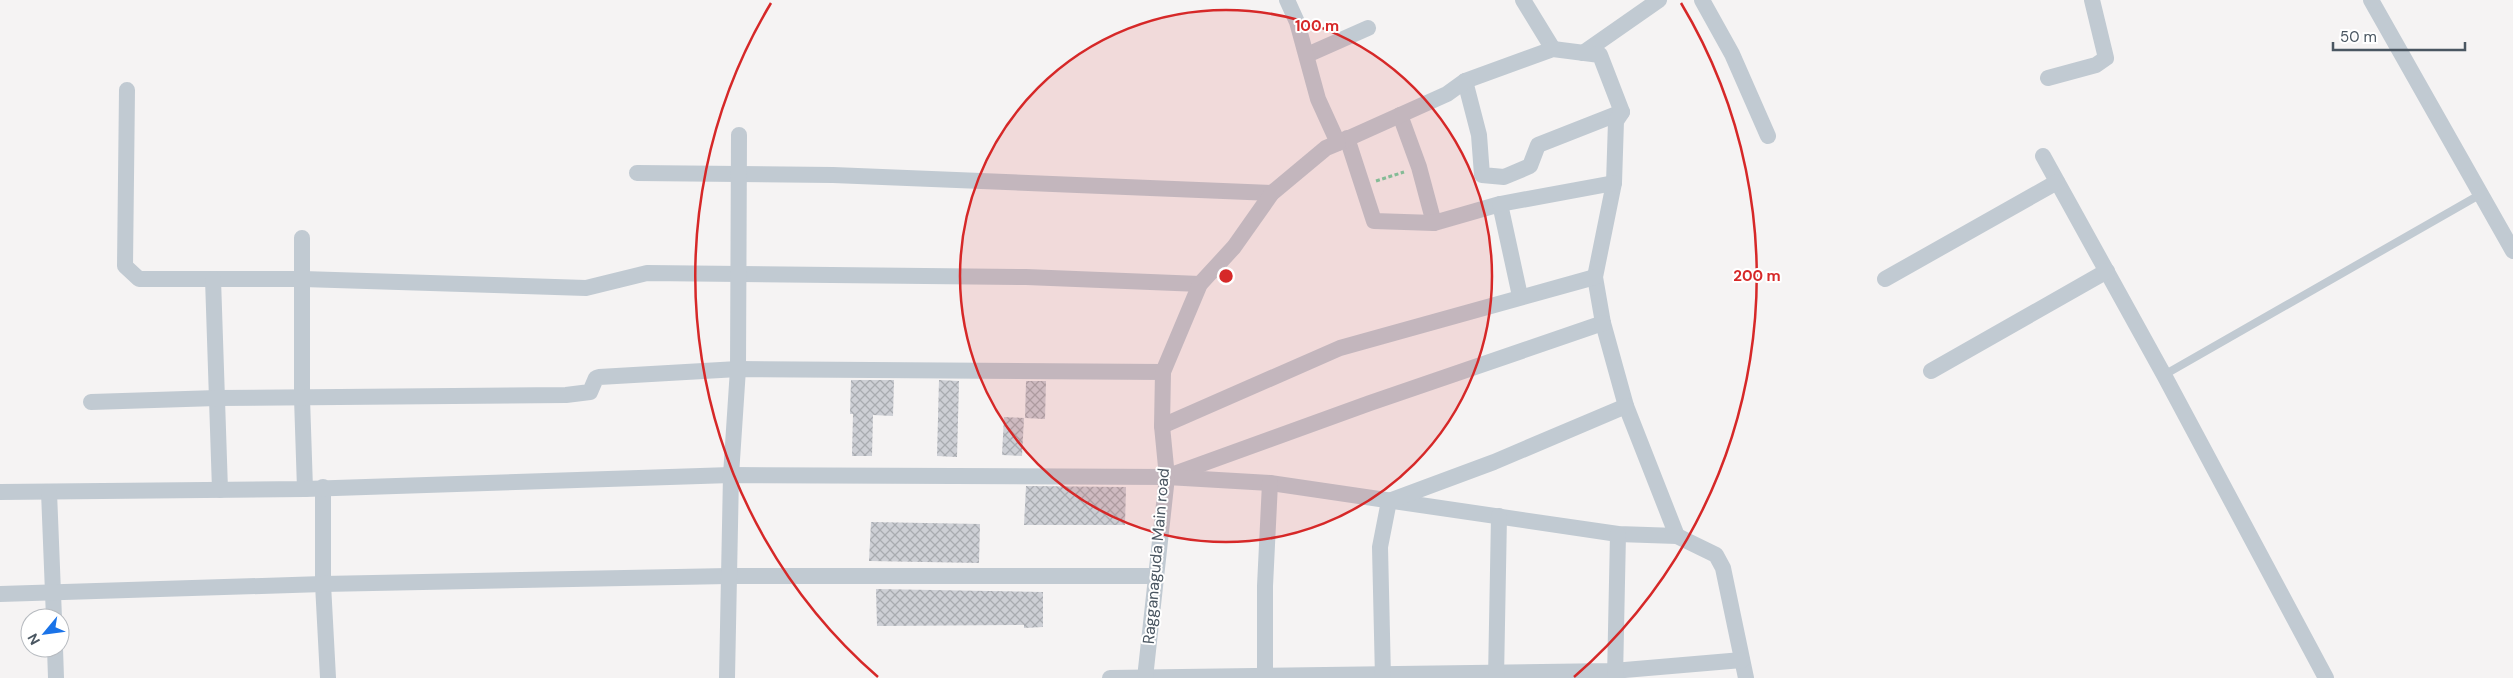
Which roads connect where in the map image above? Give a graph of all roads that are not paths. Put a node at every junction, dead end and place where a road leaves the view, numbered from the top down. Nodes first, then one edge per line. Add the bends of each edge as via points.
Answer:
1 (1287, 0) edge
2 (1523, 0) edge
3 (1659, 0) edge
4 (1702, 0) edge
5 (2092, 0) edge
6 (2371, 0) edge
7 (1368, 28) dead end
8 (1553, 49) junction
9 (1583, 53) junction
10 (1307, 55) junction
11 (2048, 78) dead end
12 (1465, 82) junction
13 (127, 90) dead end
14 (1622, 112) junction
15 (1400, 115) junction
16 (739, 136) dead end
17 (1768, 136) dead end
18 (1343, 140) junction
19 (2043, 156) dead end
20 (637, 173) dead end
21 (739, 176) junction
22 (2057, 182) junction
23 (1614, 183) junction
24 (1272, 193) junction
25 (2481, 194) junction
26 (1500, 204) junction
27 (1434, 223) junction
28 (302, 238) dead end
29 (2513, 251) edge
30 (2107, 271) junction
31 (739, 274) junction
32 (1595, 277) junction
33 (213, 279) junction
34 (303, 279) junction
35 (1885, 279) dead end
36 (1200, 284) junction
37 (1520, 296) junction
38 (1603, 323) junction
39 (738, 369) junction
40 (1931, 371) dead end
41 (1163, 372) junction
42 (2164, 375) junction
43 (216, 398) junction
44 (302, 398) junction
45 (91, 402) dead end
46 (1626, 406) junction
47 (1162, 426) junction
48 (731, 475) junction
49 (1167, 477) junction
50 (1270, 483) junction
51 (323, 487) junction
52 (305, 489) junction
53 (220, 490) junction
54 (0, 492) edge
55 (49, 492) junction
56 (1389, 501) junction
57 (1499, 516) junction
58 (1618, 534) junction
59 (1677, 536) junction
60 (728, 576) junction
61 (1155, 576) junction
62 (323, 584) junction
63 (53, 593) junction
64 (0, 594) edge
65 (54, 608) edge
66 (55, 658) edge
67 (1742, 660) junction
68 (1614, 674) edge
69 (1495, 675) edge
70 (1382, 676) edge
71 (1265, 677) edge
72 (56, 678) edge
73 (328, 678) edge
74 (727, 678) edge
75 (1110, 678) edge
76 (1145, 678) edge
77 (1746, 678) edge
78 (2326, 678) edge

1 - 10 street
2 - 8 street
3 - 9 street
4 - 17 street via 1732,54
5 - 11 street via 2106,58 2096,65
6 - 25 street
7 - 10 street
8 - 9 street
8 - 12 street, Ragganaguda Main road
9 - 14 street via 1600,55
10 - 18 street via 1318,99
12 - 14 street via 1479,136 1482,175 1504,177 1530,166 1538,146
12 - 15 street, Ragganaguda Main road via 1447,94
13 - 33 street via 125,266 139,279
14 - 23 street via 1616,121
15 - 18 street, Ragganaguda Main road
15 - 27 street
16 - 21 street
18 - 24 street, Ragganaguda Main road via 1326,148
18 - 27 street via 1374,221
19 - 22 street
20 - 21 street
21 - 24 street via 833,175
21 - 31 street
22 - 30 street
22 - 35 street
23 - 26 street
23 - 32 street
24 - 36 street, Ragganaguda Main road via 1234,247
25 - 29 street
25 - 42 lane
26 - 27 street
26 - 37 street
28 - 34 street
30 - 40 street
30 - 42 street
31 - 34 street via 647,273 586,288
31 - 36 street via 1026,277
31 - 39 street
32 - 37 street
32 - 38 street
33 - 34 street
33 - 43 street
34 - 44 street
36 - 41 street, Ragganaguda Main road
37 - 47 street via 1340,348
38 - 46 street
38 - 49 street
39 - 41 street
39 - 44 street via 599,377 590,392 566,394
39 - 48 street
41 - 47 street, Ragganaguda Main road
42 - 78 street
43 - 44 street
43 - 45 street
43 - 53 street
44 - 52 street
46 - 56 street via 1494,462
46 - 59 street
47 - 49 street, Ragganaguda Main road
48 - 49 street
48 - 51 street
48 - 60 street
49 - 50 street
49 - 61 street, Ragganaguda Main road
50 - 56 street
50 - 71 street
51 - 52 street
51 - 62 street
52 - 53 street
53 - 55 street
54 - 55 street
55 - 63 street
56 - 57 street
56 - 70 street via 1380,547
57 - 58 street
57 - 69 street
58 - 59 street
58 - 68 street
59 - 67 street via 1716,555 1723,568
60 - 61 street
60 - 62 street
60 - 74 street
61 - 76 street, Ragganaguda Main road
62 - 63 street
62 - 73 street
63 - 64 street
63 - 65 street
66 - 72 street
67 - 68 street
67 - 77 street
68 - 69 street
69 - 70 street
70 - 71 street
71 - 76 street
75 - 76 street

